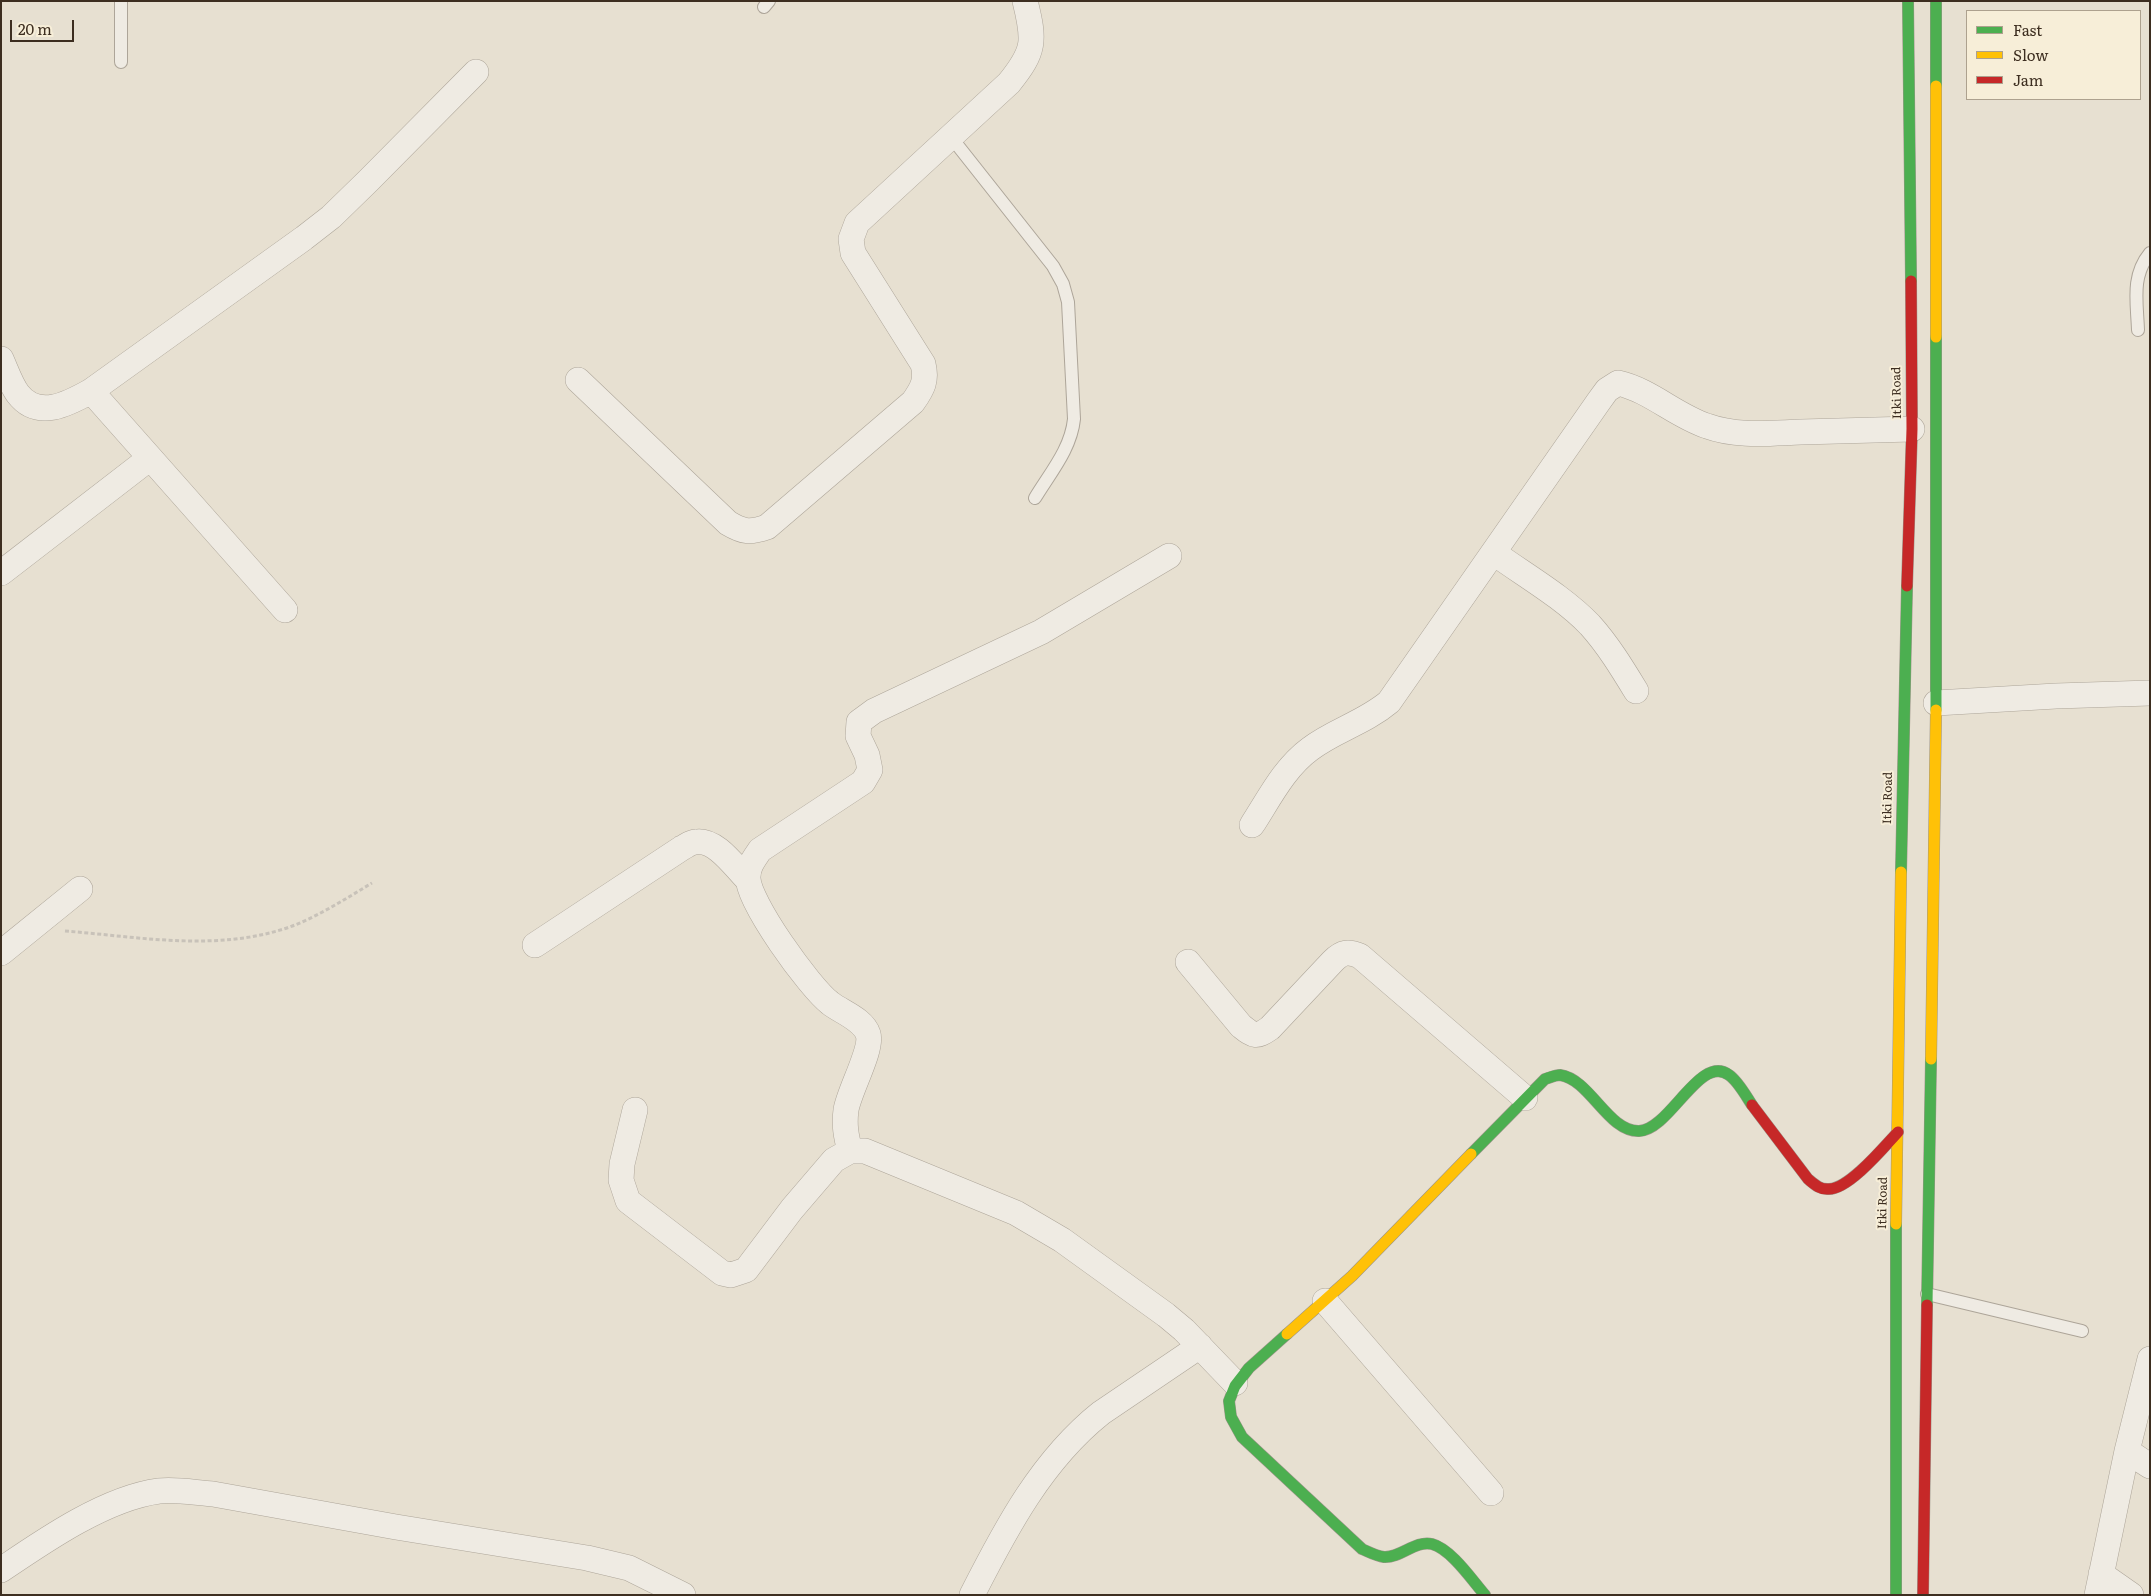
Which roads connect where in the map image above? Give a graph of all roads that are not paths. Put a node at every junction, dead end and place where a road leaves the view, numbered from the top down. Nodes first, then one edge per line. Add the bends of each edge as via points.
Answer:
1 (122, 1) edge
2 (1025, 1) edge
3 (1908, 1) edge
4 (1936, 1) edge
5 (121, 62) dead end
6 (476, 72) dead end
7 (951, 137) junction
8 (2150, 253) edge
9 (2138, 330) dead end
10 (1, 359) edge
11 (578, 380) dead end
12 (91, 391) junction
13 (1912, 429) junction
14 (150, 458) junction
15 (1035, 498) dead end
16 (1494, 553) junction
17 (1169, 556) dead end
18 (1, 573) edge
19 (285, 610) dead end
20 (1636, 691) dead end
21 (2149, 697) edge
22 (1936, 703) junction
23 (1252, 825) dead end
24 (747, 879) junction
25 (80, 890) dead end
26 (535, 945) dead end
27 (1, 953) edge
28 (1188, 962) dead end
29 (1526, 1098) junction
30 (635, 1110) dead end
31 (1898, 1132) junction
32 (850, 1151) junction
33 (1927, 1294) junction
34 (1325, 1301) junction
35 (2082, 1331) dead end
36 (1200, 1346) junction
37 (2150, 1359) edge
38 (1235, 1383) junction
39 (2127, 1451) junction
40 (2150, 1466) edge
41 (1491, 1493) dead end
42 (1, 1570) edge
43 (2099, 1584) edge
44 (683, 1595) edge
45 (972, 1595) edge
46 (1484, 1595) edge
47 (1896, 1595) edge
48 (1923, 1595) edge
49 (2131, 1595) edge

1 - 5 lane
2 - 7 street via 1031,28 1031,48 1024,65
3 - 13 main road, Itki Road
4 - 22 main road
6 - 12 street via 331,217
7 - 11 street via 857,224 851,240 853,253 923,364 926,378 922,391 767,527 755,532 740,530 728,523
7 - 15 lane via 1052,266 1063,284 1068,302 1073,434
8 - 9 lane via 2140,265 2136,284
10 - 12 street via 18,394 32,406 50,409 66,405
12 - 14 street
13 - 16 street via 1754,434 1728,431 1684,417 1632,386 1618,383 1607,390
13 - 31 main road, Itki Road via 1903,706
14 - 18 street
14 - 19 street
16 - 20 street via 1590,625
16 - 23 street via 1389,702 1374,715 1310,748 1278,783
17 - 24 street via 1041,632 874,711 859,722 858,736 870,770 863,782 760,850 750,864
21 - 22 street via 2056,696
22 - 33 main road
24 - 26 street via 718,849 707,842 695,842
24 - 32 street via 759,910 816,990 829,1003 861,1024 868,1034 868,1047 846,1108 844,1129
25 - 27 street
28 - 29 street via 1242,1026 1251,1034 1260,1035 1340,954 1350,952 1360,956
29 - 31 main road via 1545,1079 1559,1075 1573,1082 1623,1125 1638,1132 1651,1129 1692,1086 1706,1075 1718,1071 1730,1075 1808,1179 1817,1187 1831,1189 1844,1183
29 - 34 main road
30 - 32 street via 622,1164 622,1185 628,1202 722,1272 731,1275 746,1270 834,1160
31 - 47 main road, Itki Road
32 - 36 street via 865,1151 879,1156 1039,1225 1147,1300
33 - 35 lane
33 - 48 main road
34 - 38 main road
34 - 41 street
36 - 38 street
36 - 45 street via 1101,1412 1067,1445 1019,1507
37 - 39 street
38 - 46 main road via 1227,1402 1230,1418 1242,1437 1362,1549 1376,1556 1391,1556 1420,1544 1433,1544 1445,1551
39 - 40 street
39 - 43 street
42 - 44 street via 94,1513 159,1491 213,1494 587,1558 629,1568
43 - 49 street

